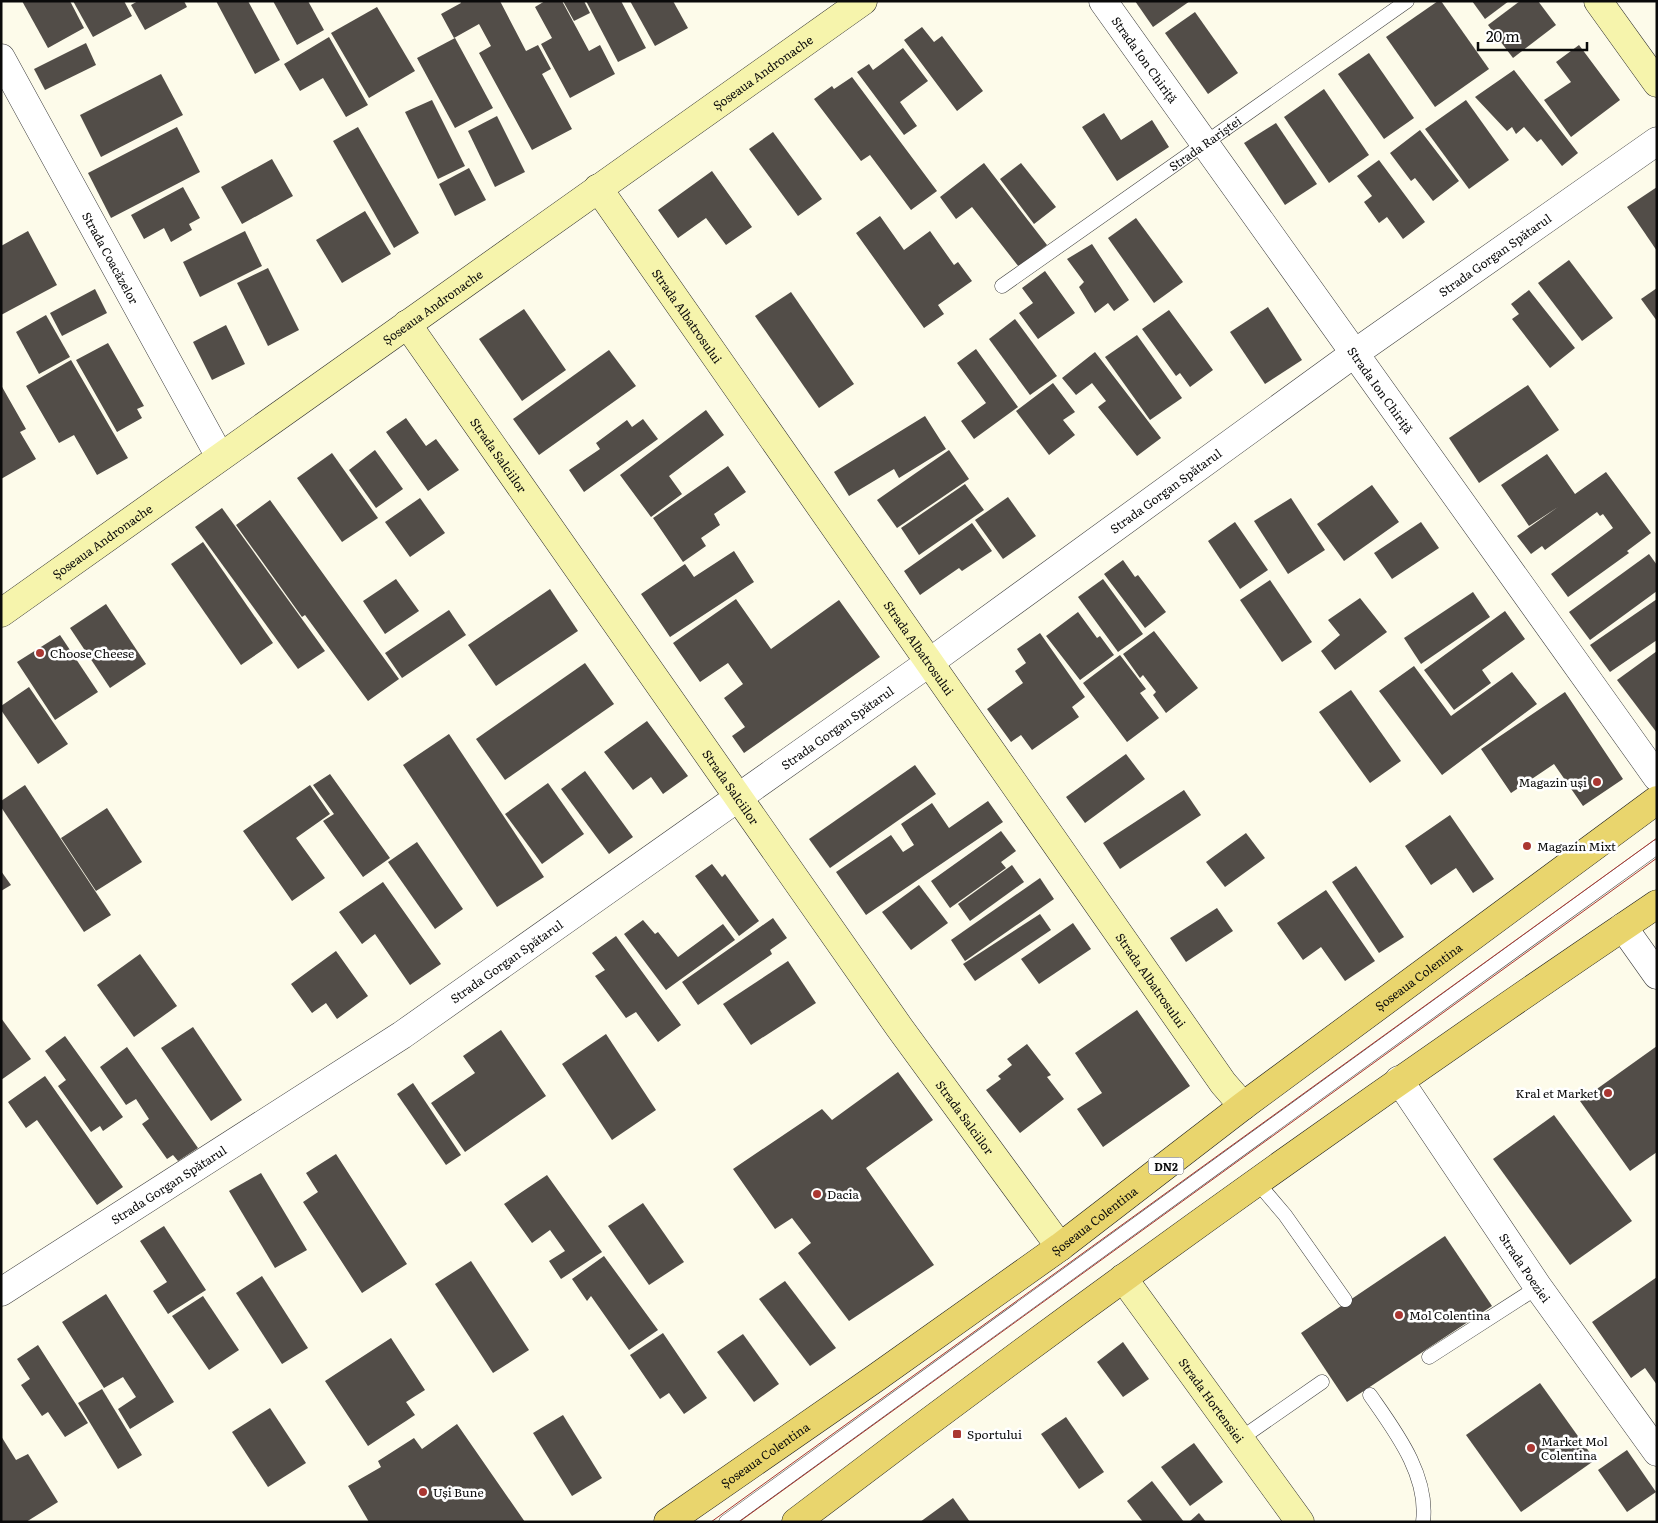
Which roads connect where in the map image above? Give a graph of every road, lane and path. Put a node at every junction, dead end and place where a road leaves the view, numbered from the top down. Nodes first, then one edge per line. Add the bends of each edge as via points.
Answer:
1 (863, 1) edge
2 (1103, 1) edge
3 (1407, 1) edge
4 (1598, 1) edge
5 (1, 58) edge
6 (1657, 83) edge
7 (1657, 141) edge
8 (1206, 144) junction
9 (598, 188) junction
10 (1002, 286) dead end
11 (407, 324) junction
12 (1355, 353) junction
13 (220, 457) junction
14 (1, 613) edge
15 (930, 662) junction
16 (1657, 777) edge
17 (737, 798) junction
18 (1657, 800) edge
19 (1657, 847) edge
20 (1657, 904) edge
21 (1623, 927) junction
22 (1657, 975) edge
23 (1399, 1080) junction
24 (1244, 1106) junction
25 (1256, 1181) junction
26 (1060, 1247) junction
27 (1123, 1278) junction
28 (1538, 1287) junction
29 (1, 1292) edge
30 (1345, 1300) dead end
31 (1429, 1357) dead end
32 (1322, 1382) dead end
33 (1370, 1395) dead end
34 (1240, 1439) junction
35 (1657, 1452) edge
36 (668, 1522) edge
37 (726, 1522) edge
38 (796, 1522) edge
39 (1300, 1522) edge
40 (1423, 1522) edge

1 - 9 street, Șoseaua Andronache
2 - 8 street, Strada Ion Chiriță
3 - 8 lane, Strada Rariștei
4 - 6 street
5 - 13 street, Strada Coacăzelor
7 - 12 street, Strada Gorgan Spătarul
8 - 10 lane, Strada Rariștei
8 - 12 street, Strada Ion Chiriță
9 - 11 street, Șoseaua Andronache
9 - 15 street, Strada Albatrosului
11 - 13 street, Șoseaua Andronache
11 - 17 street, Strada Salciilor
12 - 15 street, Strada Gorgan Spătarul
12 - 16 street, Strada Ion Chiriță
13 - 14 street, Șoseaua Andronache
15 - 17 street, Strada Gorgan Spătarul
15 - 24 street, Strada Albatrosului via 1223,1083
17 - 26 street, Strada Salciilor
17 - 29 street, Strada Gorgan Spătarul via 402,1035
18 - 24 main road, Șoseaua Colentina / DN2
19 - 37 lane
20 - 21 main road
21 - 22 street
21 - 23 main road
23 - 25 main road
23 - 28 street, Strada Poeziei
24 - 26 main road, Șoseaua Colentina / DN2
25 - 27 main road
25 - 30 lane via 1285,1215
26 - 36 main road, Șoseaua Colentina / DN2
27 - 34 street, Strada Hortensiei
27 - 38 main road
28 - 31 lane
28 - 35 street, Strada Poeziei
32 - 34 lane
33 - 40 lane via 1414,1464 1424,1510
34 - 39 street, Strada Hortensiei

